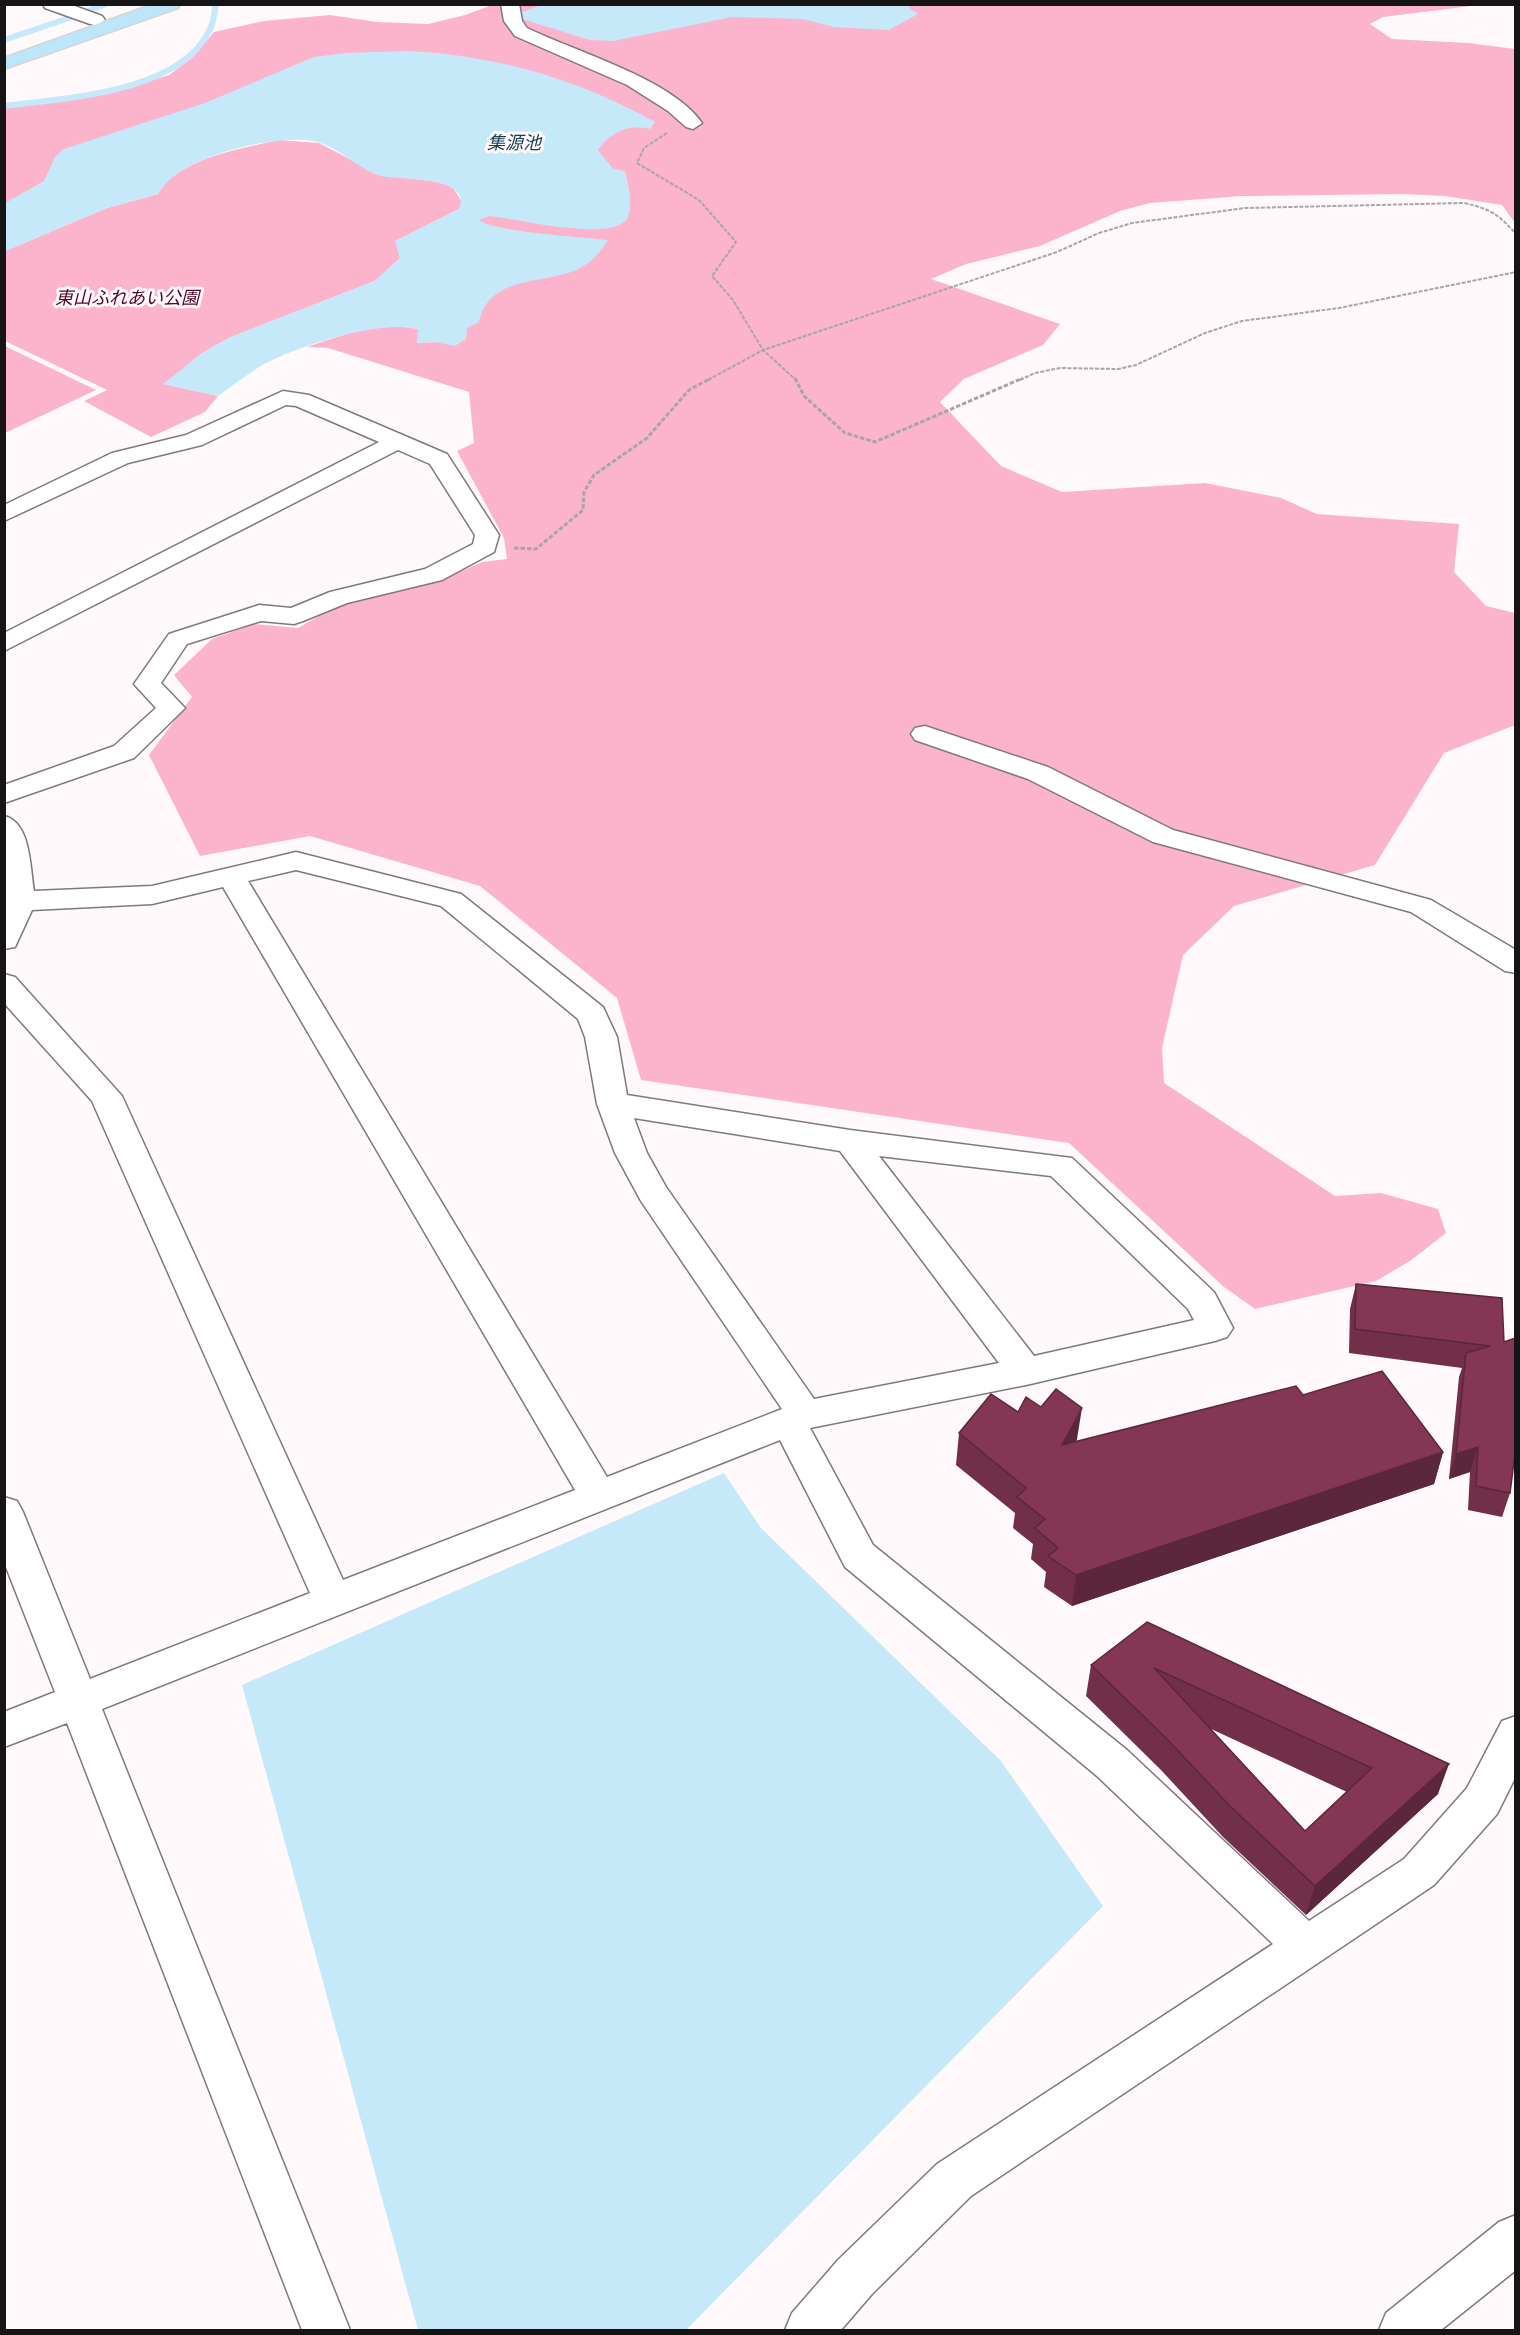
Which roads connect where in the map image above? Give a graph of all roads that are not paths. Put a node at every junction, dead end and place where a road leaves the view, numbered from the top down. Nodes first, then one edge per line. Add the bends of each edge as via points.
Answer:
1 (51, 4) edge
2 (140, 4) edge
3 (172, 4) edge
4 (508, 4) edge
5 (96, 20) junction
6 (4, 53) edge
7 (4, 64) edge
8 (693, 123) road end
9 (398, 441) junction
10 (4, 514) edge
11 (4, 643) edge
12 (925, 734) dead end
13 (4, 795) edge
14 (4, 824) edge
15 (230, 875) junction
16 (21, 901) junction
17 (4, 940) edge
18 (1515, 964) edge
19 (4, 984) edge
20 (613, 1104) junction
21 (850, 1141) junction
22 (1026, 1371) junction
23 (797, 1418) junction
24 (598, 1495) junction
25 (4, 1512) edge
26 (333, 1600) junction
27 (77, 1701) junction
28 (4, 1730) edge
29 (1515, 1733) edge
30 (1306, 1947) junction
31 (1515, 2239) edge
32 (326, 2331) edge
33 (809, 2331) edge
34 (1403, 2331) edge

1 - 5 street
2 - 5 main road
3 - 7 main road
4 - 8 street via 521,33 639,85 676,105
5 - 6 main road
9 - 10 street via 301,400 283,398 194,440 120,458
9 - 11 street
9 - 13 street via 439,459 487,536 485,546 433,575 339,597 294,616 259,613 178,639 147,684 172,708 124,752
12 - 18 street via 1038,773 1163,836 1421,906
14 - 16 street
15 - 16 street via 152,895
15 - 20 street via 296,861 451,900 592,1014 601,1037
15 - 24 street
16 - 17 street
19 - 26 street via 106,1096
20 - 21 street
20 - 23 street via 631,1153 654,1193
21 - 22 street
21 - 22 street via 1060,1166 1202,1301 1215,1328
22 - 23 street
23 - 24 street
23 - 30 street via 859,1556 1112,1763
24 - 26 street
25 - 27 street
26 - 27 street
27 - 28 street
27 - 32 street
29 - 30 street via 1482,1801 1419,1872
30 - 33 street via 954,2180 855,2277
31 - 34 street

